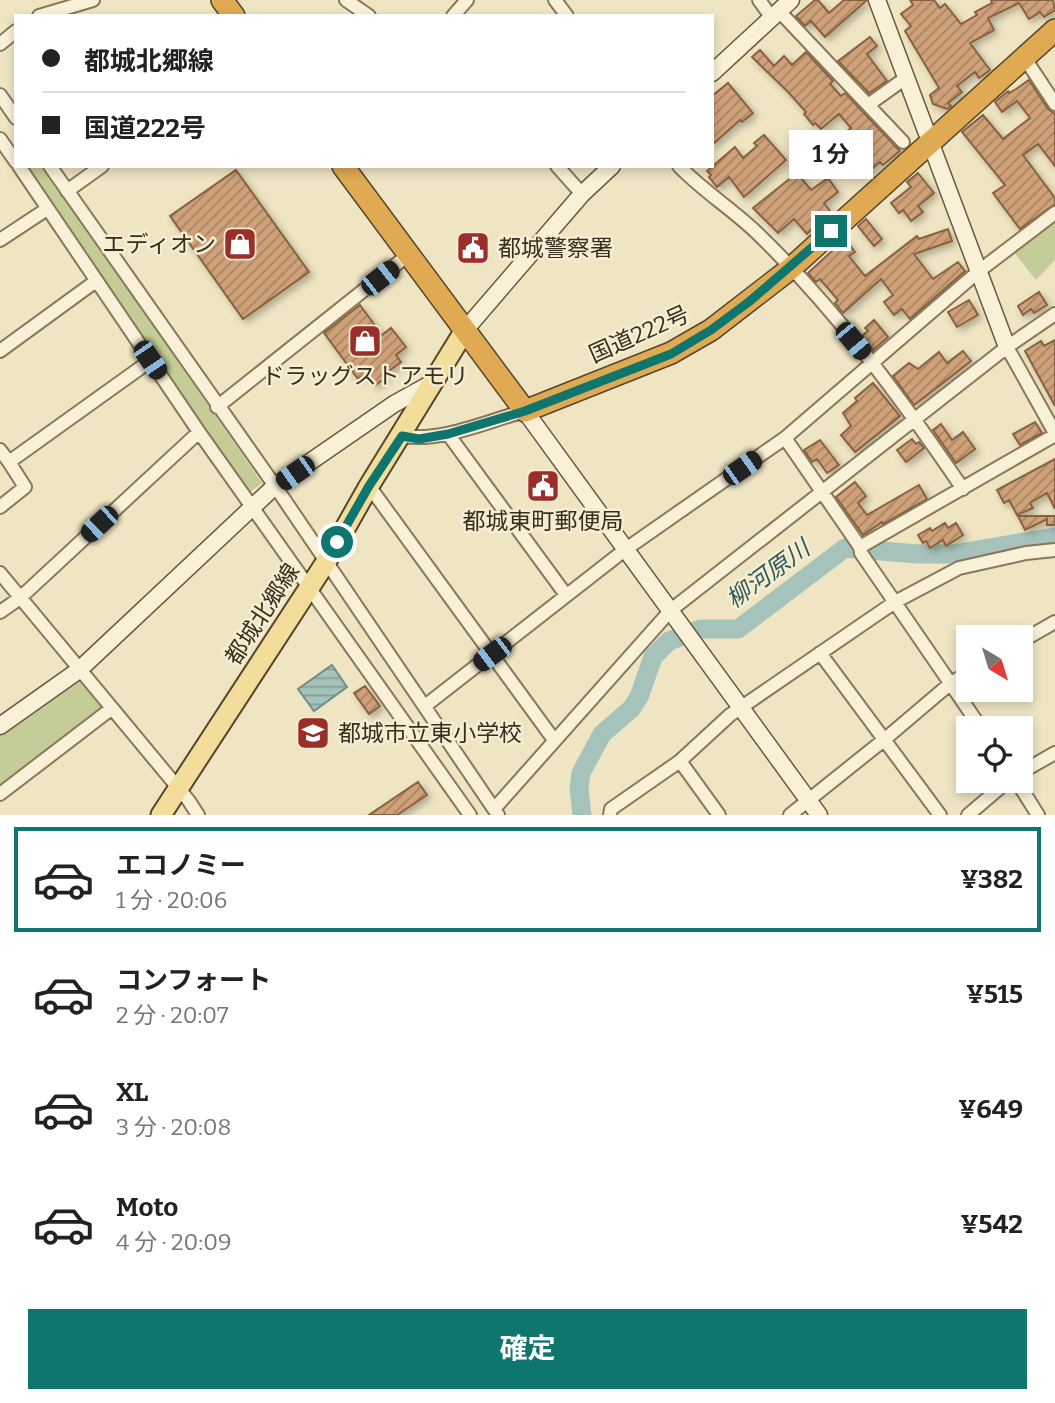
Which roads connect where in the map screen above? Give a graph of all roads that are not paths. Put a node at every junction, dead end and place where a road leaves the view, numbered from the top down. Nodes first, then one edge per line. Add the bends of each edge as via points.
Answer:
1 (93, 0) edge
2 (346, 0) edge
3 (467, 0) edge
4 (555, 0) edge
5 (759, 0) edge
6 (877, 0) edge
7 (781, 10) edge
8 (46, 14) edge
9 (366, 14) edge
10 (455, 14) edge
11 (566, 14) edge
12 (1055, 30) edge
13 (14, 33) edge
14 (0, 44) edge
15 (1024, 57) junction
16 (714, 71) edge
17 (907, 77) junction
18 (0, 95) edge
19 (1055, 104) edge
20 (868, 105) junction
21 (14, 115) edge
22 (0, 139) edge
23 (930, 140) junction
24 (903, 142) dead end
25 (14, 160) edge
26 (20, 168) edge
27 (51, 168) edge
28 (100, 168) edge
29 (344, 168) edge
30 (559, 168) edge
31 (609, 168) edge
32 (682, 168) edge
33 (67, 191) junction
34 (582, 194) junction
35 (47, 209) junction
36 (1055, 213) edge
37 (0, 240) edge
38 (408, 255) junction
39 (790, 269) junction
40 (979, 271) junction
41 (96, 281) junction
42 (1055, 313) edge
43 (465, 330) junction
44 (1007, 347) junction
45 (0, 351) edge
46 (150, 360) junction
47 (871, 363) junction
48 (432, 383) junction
49 (217, 407) junction
50 (525, 411) junction
51 (915, 418) junction
52 (199, 432) junction
53 (448, 434) junction
54 (1055, 434) edge
55 (402, 436) junction
56 (785, 438) junction
57 (0, 450) edge
58 (9, 462) junction
59 (275, 486) junction
60 (369, 486) junction
61 (962, 488) junction
62 (822, 492) junction
63 (0, 507) edge
64 (252, 508) junction
65 (626, 550) junction
66 (861, 550) junction
67 (1055, 550) edge
68 (326, 562) junction
69 (0, 573) edge
70 (309, 588) junction
71 (566, 595) junction
72 (20, 598) junction
73 (895, 602) junction
74 (0, 612) edge
75 (676, 616) junction
76 (1055, 622) edge
77 (1033, 635) edge
78 (820, 653) junction
79 (492, 654) junction
80 (79, 670) junction
81 (956, 680) edge
82 (951, 683) junction
83 (425, 706) junction
84 (742, 707) junction
85 (111, 709) junction
86 (973, 716) edge
87 (0, 726) edge
88 (885, 739) junction
89 (554, 740) junction
90 (1055, 753) edge
91 (680, 761) junction
92 (1033, 766) edge
93 (177, 789) junction
94 (994, 793) edge
95 (1024, 793) edge
96 (0, 794) edge
97 (809, 801) junction
98 (496, 812) edge
99 (161, 815) edge
100 (198, 815) edge
101 (470, 815) edge
102 (610, 815) edge
103 (719, 815) edge
104 (790, 815) edge
105 (819, 815) edge
106 (940, 815) edge
107 (968, 815) edge
108 (1038, 815) edge

1 - 8 street
2 - 9 street
3 - 10 street
4 - 11 street
5 - 7 street
6 - 17 street
7 - 16 street
7 - 20 street
12 - 15 highway, 国道222号
13 - 14 street
15 - 19 street
15 - 23 highway, 国道222号
17 - 20 street
17 - 23 street
18 - 21 street
20 - 24 street
22 - 25 street
23 - 39 highway, 国道222号
23 - 40 street
26 - 35 street
27 - 33 street
28 - 33 street
29 - 38 highway
30 - 34 street
31 - 34 street
32 - 39 street
33 - 49 street
34 - 43 street
35 - 37 street
35 - 41 street
36 - 40 street
38 - 43 highway
38 - 49 street
39 - 47 street
39 - 50 highway, 国道222号 via 711,330 671,354
40 - 44 street
40 - 47 street
41 - 45 street
41 - 46 street
42 - 44 street
43 - 48 main road, 都城北郷線
43 - 50 highway
44 - 51 street
44 - 54 street
46 - 52 street
46 - 58 street
47 - 51 street
47 - 56 street
48 - 55 main road, 都城北郷線
48 - 59 street
49 - 59 street
50 - 53 street
50 - 65 street
51 - 61 street
51 - 62 street
52 - 64 street
52 - 72 street
53 - 55 street via 419,439
53 - 71 street
54 - 61 street
55 - 60 main road, 都城北郷線
56 - 62 street
56 - 65 street
57 - 58 street
58 - 63 street via 25,486
59 - 64 street
59 - 68 street
60 - 68 main road, 都城北郷線
60 - 79 street
61 - 66 street
62 - 66 street
62 - 75 street
64 - 70 street
64 - 80 street
65 - 71 street
65 - 75 street
66 - 73 street
67 - 73 street via 959,568
68 - 70 main road, 都城北郷線
68 - 83 street
69 - 72 street
70 - 93 main road, 都城北郷線
70 - 101 street
71 - 79 street
72 - 74 street
72 - 80 street
73 - 78 street
73 - 82 street
75 - 84 street
75 - 89 street
76 - 77 street
78 - 84 street
78 - 88 street
79 - 83 street
79 - 89 street
80 - 85 street
80 - 87 street
81 - 82 street
82 - 86 street
82 - 88 street
83 - 98 street
84 - 91 street
84 - 97 street
85 - 93 street
85 - 96 street
88 - 97 street
88 - 106 street
89 - 98 street
90 - 92 street
91 - 102 street via 611,809
91 - 103 street
93 - 99 main road, 都城北郷線
93 - 100 street
94 - 107 street
95 - 108 street
97 - 104 street
97 - 105 street

